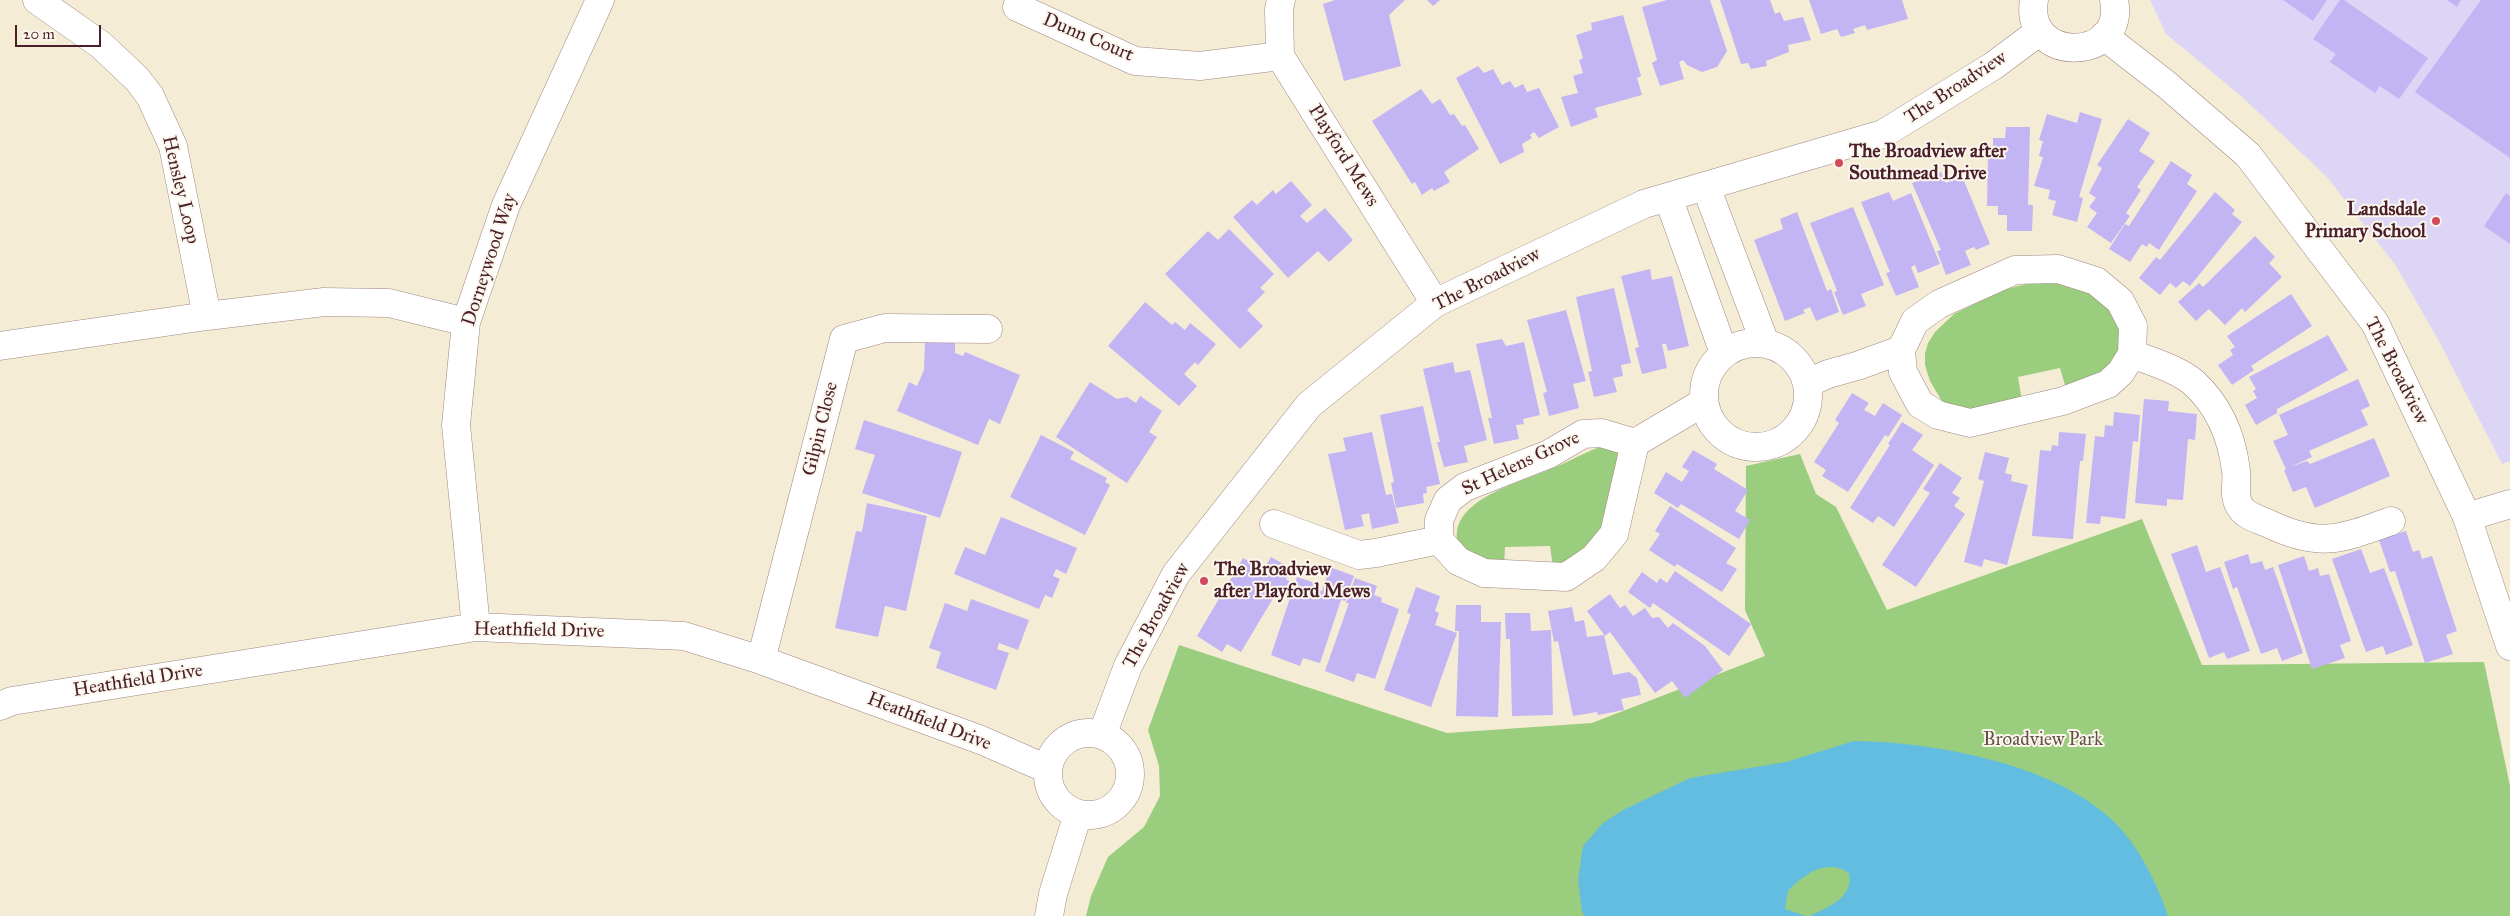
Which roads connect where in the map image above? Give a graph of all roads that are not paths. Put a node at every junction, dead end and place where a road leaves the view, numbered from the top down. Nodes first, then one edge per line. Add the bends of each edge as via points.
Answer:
1 (37, 0) edge
2 (600, 0) edge
3 (1282, 0) edge
4 (2034, 0) edge
5 (2114, 0) edge
6 (1017, 7) dead end
7 (2040, 32) junction
8 (2104, 36) junction
9 (1280, 56) junction
10 (1706, 187) junction
11 (1668, 197) junction
12 (1435, 303) junction
13 (207, 316) junction
14 (466, 322) junction
15 (988, 329) dead end
16 (1765, 343) junction
17 (0, 346) edge
18 (1901, 350) junction
19 (1724, 353) junction
20 (2132, 354) junction
21 (1808, 383) junction
22 (1704, 402) junction
23 (1635, 443) junction
24 (2510, 504) edge
25 (2467, 516) junction
26 (2391, 521) dead end
27 (1274, 524) dead end
28 (1439, 540) junction
29 (476, 628) junction
30 (2510, 646) edge
31 (761, 660) junction
32 (4, 701) edge
33 (1102, 735) junction
34 (1048, 769) junction
35 (1078, 814) junction
36 (1049, 916) edge

1 - 13 street, Hensley Loop via 101,45 150,96 173,146
2 - 14 street, Dorneywood Way via 506,205
3 - 9 street via 1279,9
4 - 7 street via 2033,12
5 - 8 street via 2115,15
6 - 9 street, Dunn Court via 1135,60 1200,66
7 - 8 street via 2064,48 2078,49 2092,45
7 - 10 street, The Broadview via 1993,66 1883,134
8 - 25 street, The Broadview via 2248,155 2375,323
9 - 12 street, Playford Mews
10 - 11 street, The Broadview
10 - 16 street
11 - 12 street, The Broadview via 1644,204
11 - 19 street
12 - 33 street, The Broadview via 1309,405 1176,574 1128,666
13 - 14 street via 324,302 390,303
13 - 17 street
14 - 29 street, Dorneywood Way via 456,426
15 - 31 street, Gilpin Close via 885,328 844,339
16 - 19 street via 1740,345
16 - 21 street via 1782,349 1796,361
18 - 20 street via 1903,372 1920,404 1938,415 1970,423 2064,401 2108,384 2121,372
18 - 20 street via 1915,322 1939,304 2016,270 2058,269 2096,281 2120,301 2133,326
18 - 21 street
19 - 22 street via 1712,366 1705,383
20 - 26 street via 2193,383 2219,414 2231,440 2238,502 2241,509 2251,516 2288,533 2307,539 2327,540
21 - 22 street via 1809,401 1804,419 1793,434 1772,446 1754,448 1736,444 1721,434 1709,419
22 - 23 street
23 - 28 street, St Helens Grove via 1600,433 1583,434 1549,454 1466,487 1448,500 1440,520
23 - 28 street via 1614,534 1594,558 1566,577 1484,573 1458,561
24 - 25 street
25 - 30 street, The Broadview
27 - 28 street via 1359,555
29 - 31 street, Heathfield Drive via 684,636
29 - 32 street, Heathfield Drive
31 - 34 street, Heathfield Drive via 981,740
33 - 34 street via 1088,732 1068,738 1057,747
33 - 35 street via 1118,744 1127,756 1130,782 1123,798 1113,808 1100,814
34 - 35 street via 1049,784 1055,797 1065,808
35 - 36 street

